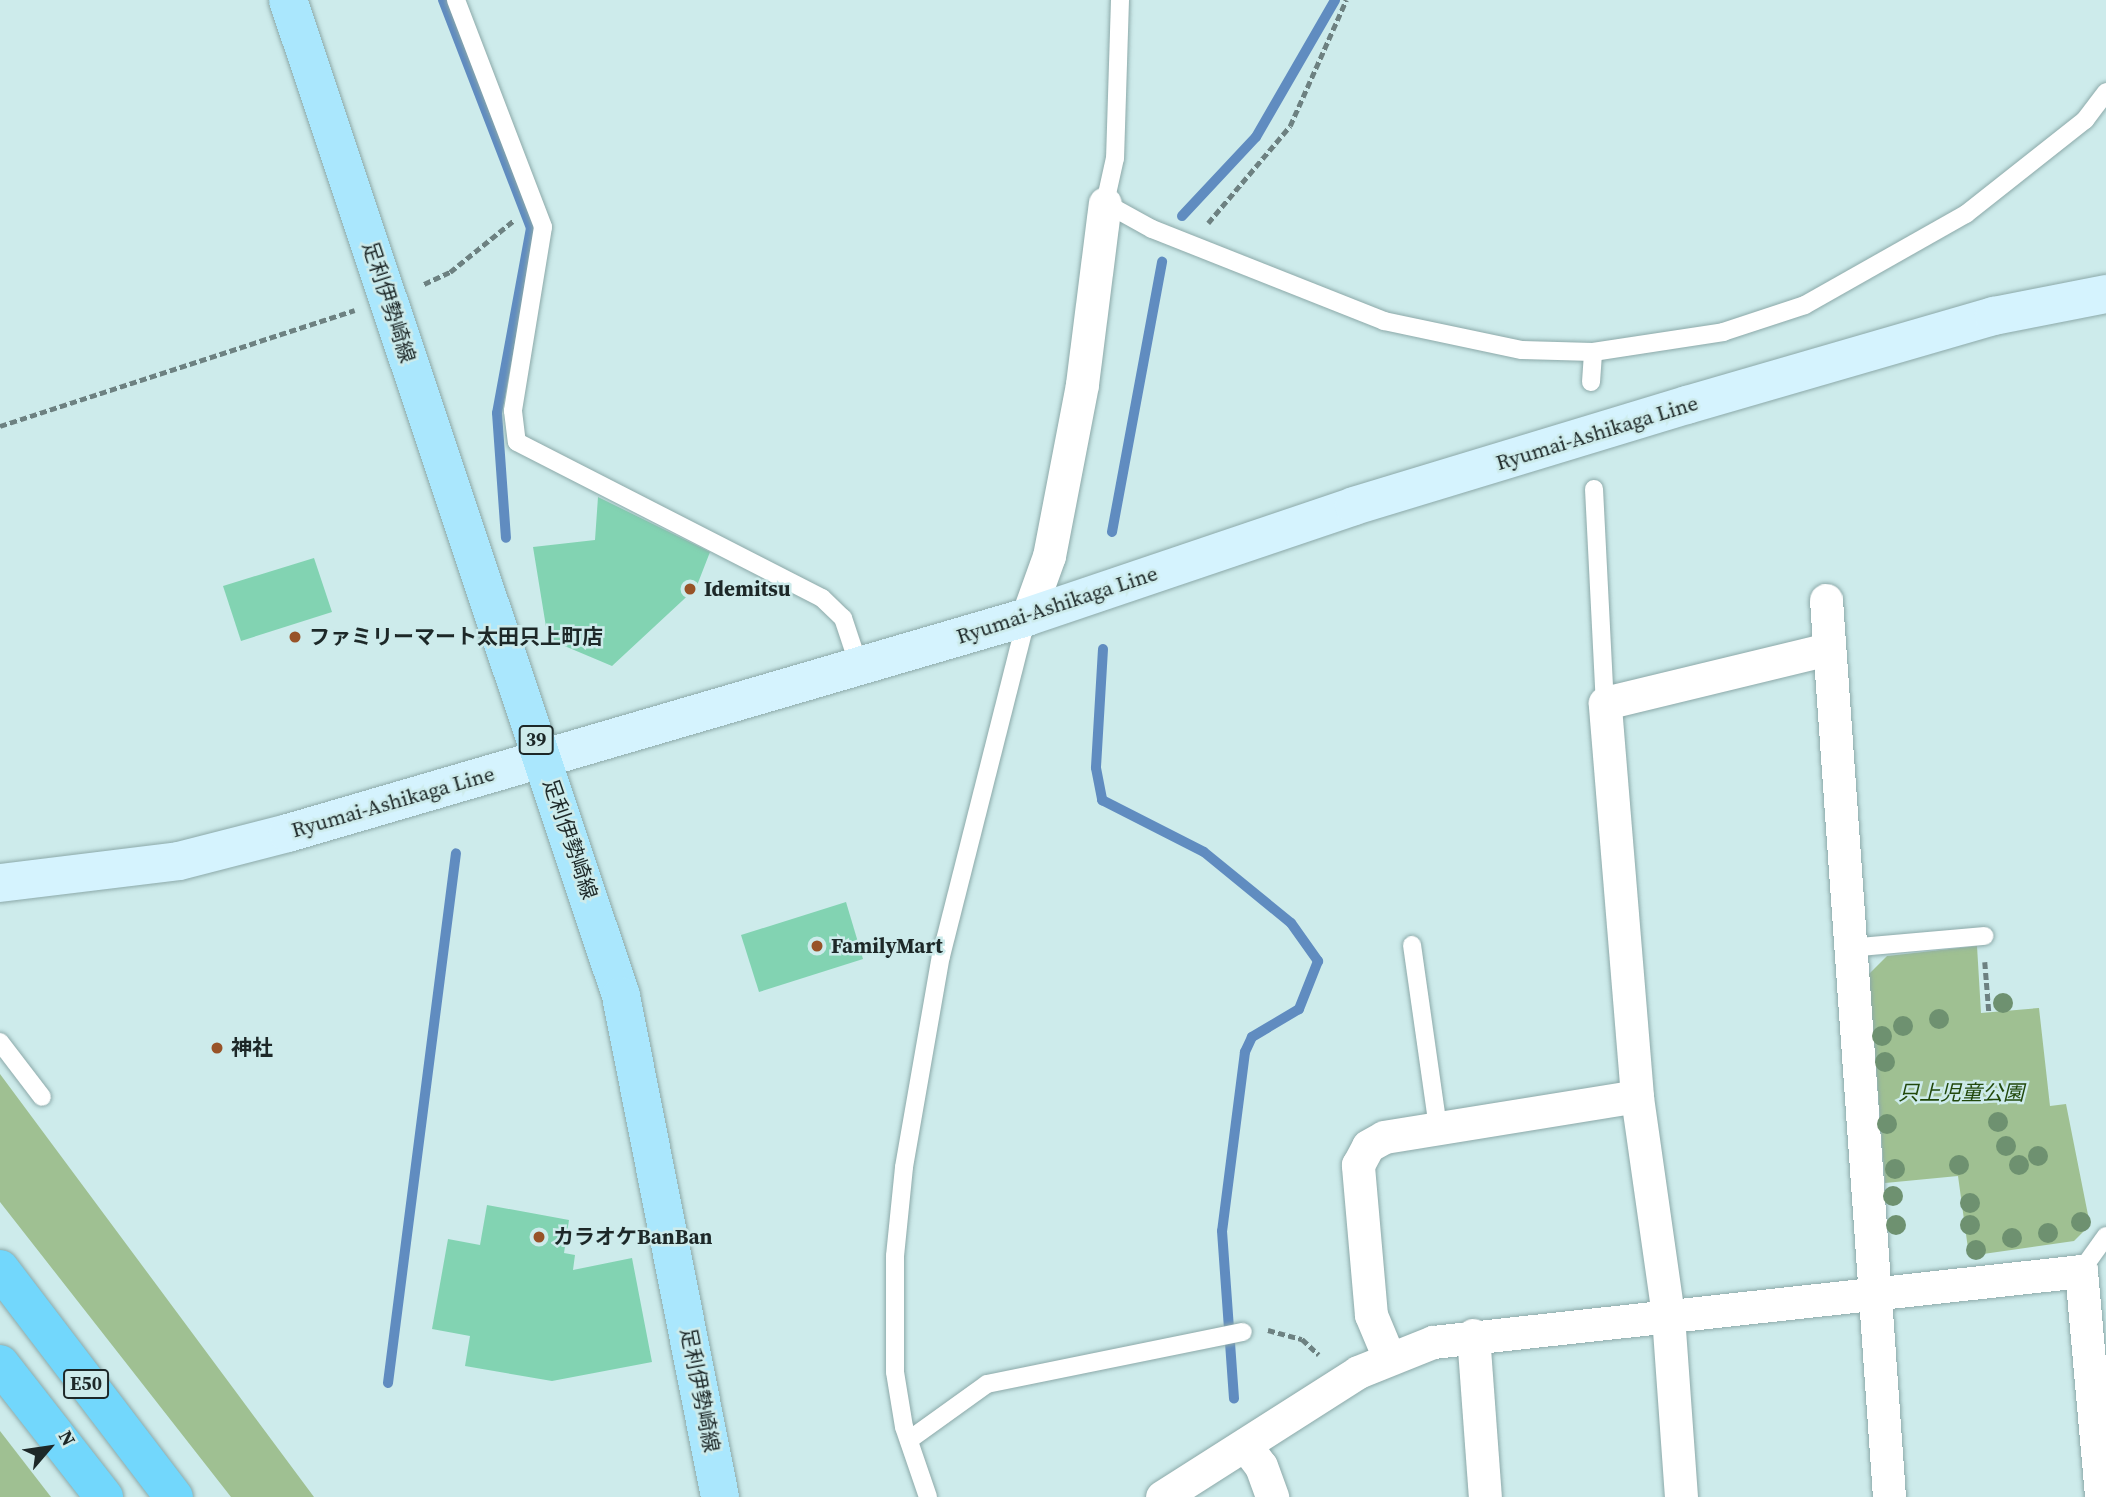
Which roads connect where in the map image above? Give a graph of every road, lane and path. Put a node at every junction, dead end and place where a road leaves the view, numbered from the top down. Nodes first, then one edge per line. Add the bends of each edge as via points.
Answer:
1 (288, 0) edge
2 (456, 0) edge
3 (1120, 0) edge
4 (1346, 0) edge
5 (2106, 92) edge
6 (1105, 204) junction
7 (537, 207) junction
8 (1191, 244) junction
9 (403, 294) junction
10 (2106, 294) edge
11 (1593, 352) junction
12 (1591, 382) dead end
13 (0, 426) edge
14 (1594, 489) dead end
15 (1826, 600) dead end
16 (1027, 617) junction
17 (1829, 649) junction
18 (859, 666) junction
19 (1605, 703) junction
20 (542, 759) junction
21 (0, 883) edge
22 (1983, 936) joint
23 (1412, 945) dead end
24 (1849, 948) junction
25 (1989, 1012) dead end
26 (0, 1042) edge
27 (1637, 1096) junction
28 (42, 1097) dead end
29 (1438, 1128) junction
30 (2106, 1236) edge
31 (0, 1269) edge
32 (2081, 1271) junction
33 (1874, 1294) junction
34 (1668, 1315) junction
35 (1243, 1332) joint
36 (1473, 1335) junction
37 (1389, 1358) junction
38 (0, 1364) edge
39 (1342, 1382) junction
40 (909, 1440) junction
41 (1245, 1445) junction
42 (104, 1497) edge
43 (174, 1497) edge
44 (720, 1497) edge
45 (928, 1497) edge
46 (1162, 1497) edge
47 (1272, 1497) edge
48 (1485, 1497) edge
49 (1681, 1497) edge
50 (1889, 1497) edge
51 (2101, 1497) edge

1 - 9 main road, 足利伊勢崎線 / 39
2 - 7 lane
3 - 6 lane via 1115,158
4 - 8 path via 1290,126
5 - 11 lane via 2067,136 1966,214 1805,305 1723,332
6 - 8 lane
6 - 16 street via 1082,384 1049,556
7 - 9 path via 450,272
7 - 18 lane via 543,252 513,411 517,442 822,598 843,618
8 - 11 lane via 1384,321 1436,335 1522,350
9 - 13 path
9 - 20 main road, 足利伊勢崎線 / 39
10 - 16 main road, Ryumai-Ashikaga Line via 1983,319 1674,409 1354,506
11 - 12 lane
14 - 19 lane
15 - 17 street
16 - 18 main road, Ryumai-Ashikaga Line
16 - 40 lane via 941,956 904,1167 895,1256 895,1372
17 - 19 street
17 - 24 street
18 - 20 main road, Ryumai-Ashikaga Line
19 - 27 street
20 - 21 main road, Ryumai-Ashikaga Line via 178,861
20 - 44 main road, 足利伊勢崎線 / 39 via 638,1062
22 - 24 lane
22 - 25 path
23 - 29 lane
24 - 33 street
26 - 28 lane
27 - 29 street
27 - 34 street
29 - 37 street via 1384,1137 1368,1146 1358,1165 1371,1314
30 - 32 lane
31 - 43 highway, E50
32 - 33 street
32 - 51 street
33 - 34 street
33 - 50 street
34 - 36 street
34 - 49 street
35 - 39 path via 1268,1330 1302,1339
35 - 40 lane via 987,1384
36 - 37 street
36 - 48 street
37 - 39 street
38 - 42 highway, E50
39 - 41 street
40 - 45 lane
41 - 46 street
41 - 47 street via 1261,1466

